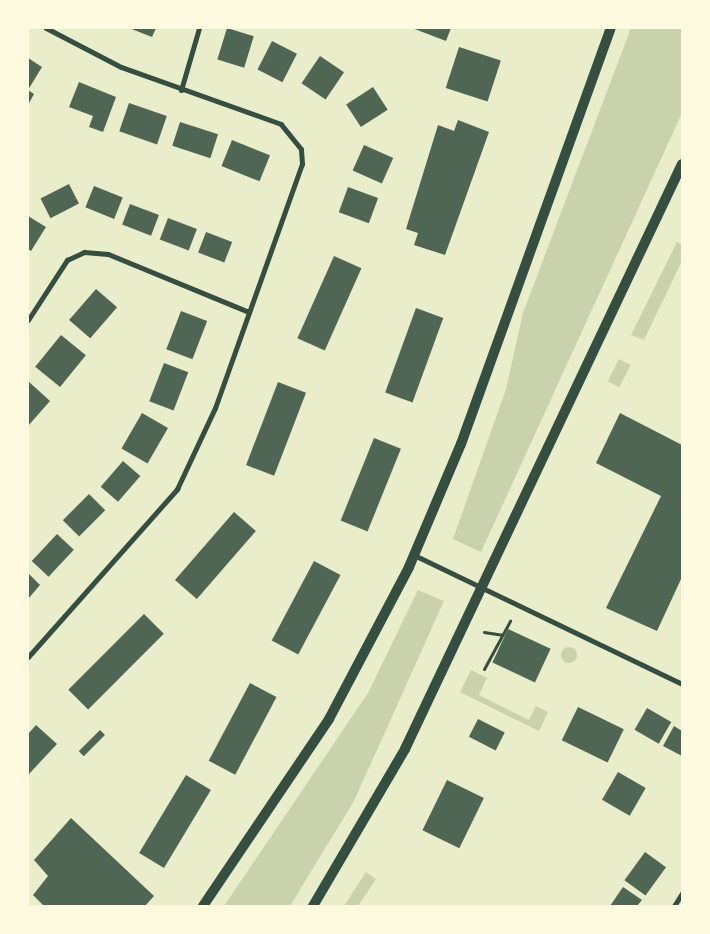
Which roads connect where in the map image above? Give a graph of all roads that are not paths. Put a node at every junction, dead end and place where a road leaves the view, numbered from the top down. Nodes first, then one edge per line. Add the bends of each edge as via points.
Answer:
1 (46, 28) edge
2 (199, 28) edge
3 (612, 28) edge
4 (182, 90) junction
5 (682, 164) edge
6 (249, 312) junction
7 (28, 320) edge
8 (414, 555) junction
9 (481, 587) junction
10 (28, 657) edge
11 (682, 684) edge
12 (682, 893) edge
13 (203, 906) edge
14 (313, 906) edge
15 (674, 906) edge

1 - 4 street via 121,67
2 - 4 street
3 - 8 main road via 461,444
4 - 6 street via 281,124 302,149 302,164
5 - 9 main road
6 - 7 street via 108,254 84,252 67,260
6 - 10 street via 216,408 177,489
8 - 9 street
8 - 13 main road via 324,727
9 - 11 street
9 - 14 main road via 391,776
12 - 15 street

